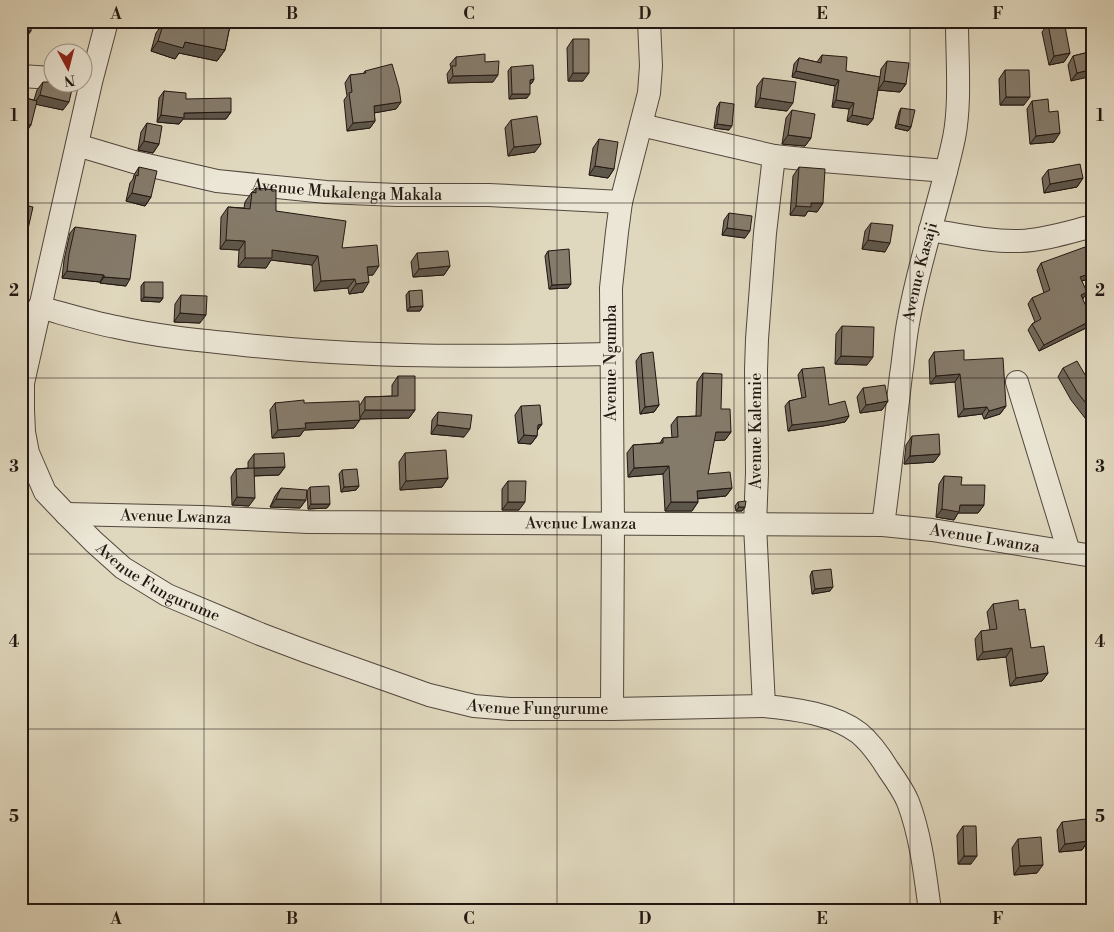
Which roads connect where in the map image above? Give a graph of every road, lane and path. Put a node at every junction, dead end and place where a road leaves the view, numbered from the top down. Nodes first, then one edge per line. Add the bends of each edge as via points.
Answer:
1 (107, 21) edge
2 (649, 21) edge
3 (957, 21) edge
4 (92, 66) edge
5 (21, 76) edge
6 (42, 77) edge
7 (85, 92) edge
8 (641, 125) junction
9 (77, 145) junction
10 (774, 156) junction
11 (946, 171) junction
12 (621, 202) junction
13 (1093, 226) edge
14 (930, 230) junction
15 (39, 307) junction
16 (611, 354) junction
17 (1017, 382) dead end
18 (66, 514) junction
19 (613, 524) junction
20 (755, 525) junction
21 (883, 525) junction
22 (1069, 552) junction
23 (1093, 556) edge
24 (764, 706) junction
25 (612, 709) junction
26 (930, 911) edge

1 - 4 street, Avenue Fungurume
2 - 8 street, Avenue Ngumba via 649,93
3 - 11 street, Avenue Kasaji via 958,102
5 - 6 street
7 - 9 street, Avenue Fungurume
8 - 10 street
8 - 12 street, Avenue Ngumba
9 - 12 street, Avenue Mukalenga Makala via 217,182 326,192 489,195
9 - 15 street, Avenue Fungurume
10 - 11 street
10 - 20 street, Avenue Kalemie via 757,339
11 - 14 street, Avenue Kasaji
12 - 16 street, Avenue Ngumba via 611,288
13 - 14 street via 1020,241 973,238
14 - 21 street, Avenue Kasaji via 908,319
15 - 16 street via 116,327 291,350 394,355
15 - 18 street, Avenue Fungurume via 23,383 24,432 28,453 45,492
16 - 19 street, Avenue Ngumba
17 - 22 street
18 - 19 street, Avenue Lwanza via 308,522
18 - 25 street, Avenue Fungurume via 123,568 167,595 340,664 429,695 474,706
19 - 20 street, Avenue Lwanza
19 - 25 street, Avenue Ngumba
20 - 21 street, Avenue Lwanza
20 - 24 street, Avenue Kalemie
21 - 22 street, Avenue Lwanza
22 - 23 street, Avenue Lwanza
24 - 25 street, Avenue Fungurume
24 - 26 street, Avenue Fungurume via 813,713 838,722 859,733 878,753 907,800 925,867

